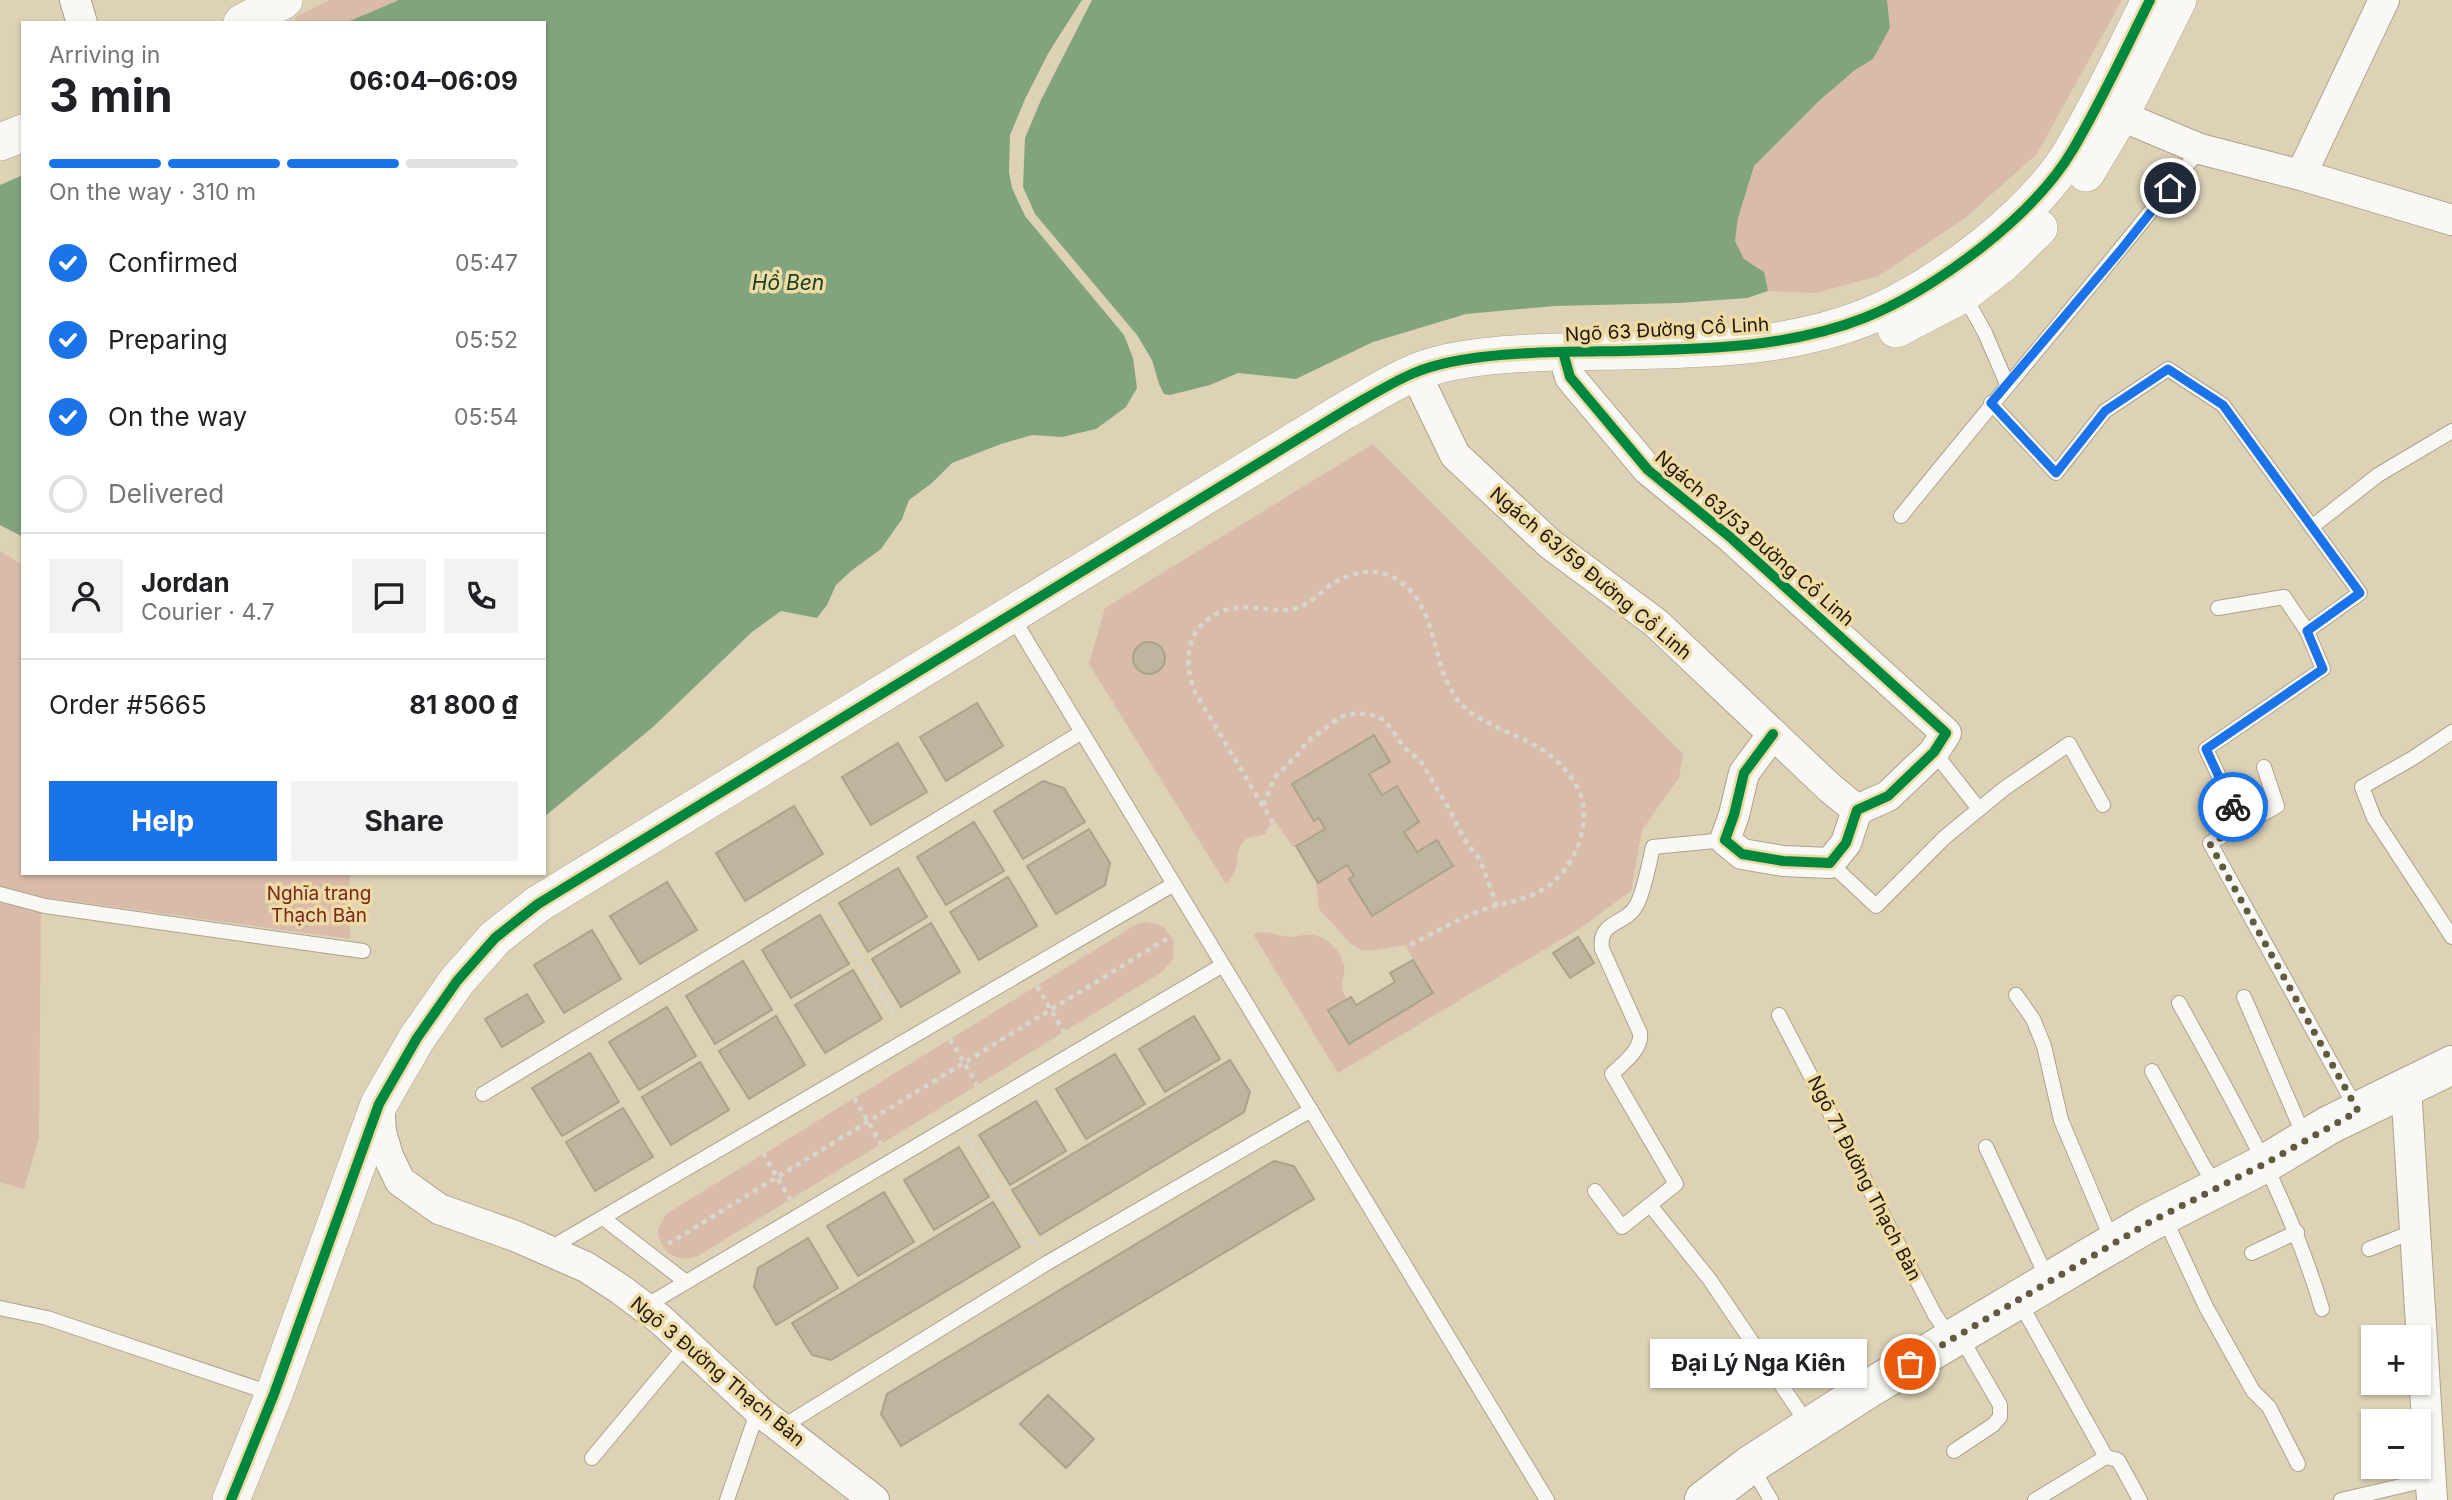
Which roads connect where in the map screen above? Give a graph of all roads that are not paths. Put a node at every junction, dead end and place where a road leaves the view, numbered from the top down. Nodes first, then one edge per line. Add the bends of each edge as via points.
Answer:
1 (75, 0) edge
2 (284, 0) edge
3 (2150, 0) edge
4 (2178, 0) edge
5 (2384, 0) edge
6 (81, 21) edge
7 (246, 21) edge
8 (2108, 111) junction
9 (21, 134) edge
10 (0, 142) edge
11 (2200, 149) junction
12 (2301, 175) junction
13 (2450, 214) edge
14 (1954, 283) junction
15 (1567, 364) junction
16 (1420, 383) junction
17 (2007, 384) junction
18 (1991, 403) junction
19 (2452, 430) edge
20 (1901, 516) dead end
21 (2313, 526) junction
22 (2218, 608) dead end
23 (1011, 615) junction
24 (2307, 631) junction
25 (1082, 732) junction
26 (2452, 732) edge
27 (1773, 734) junction
28 (1940, 743) junction
29 (2264, 767) dead end
30 (2103, 805) dead end
31 (1979, 809) junction
32 (1857, 810) junction
33 (2242, 825) junction
34 (1725, 840) junction
35 (1830, 863) junction
36 (1174, 884) junction
37 (0, 894) edge
38 (2452, 937) edge
39 (363, 951) dead end
40 (1223, 965) junction
41 (2016, 995) dead end
42 (2244, 997) dead end
43 (2179, 1003) dead end
44 (1779, 1015) dead end
45 (2452, 1065) edge
46 (2152, 1071) dead end
47 (2406, 1087) junction
48 (483, 1094) dead end
49 (379, 1104) junction
50 (1311, 1110) junction
51 (2358, 1111) junction
52 (2305, 1139) junction
53 (1986, 1147) dead end
54 (2266, 1163) junction
55 (2218, 1187) junction
56 (1595, 1191) dead end
57 (1650, 1205) junction
58 (2163, 1215) junction
59 (603, 1218) junction
60 (2415, 1231) junction
61 (2297, 1232) junction
62 (2113, 1244) junction
63 (2369, 1249) dead end
64 (547, 1250) junction
65 (2252, 1253) dead end
66 (686, 1282) junction
67 (2034, 1291) junction
68 (644, 1307) junction
69 (0, 1308) edge
70 (2322, 1310) dead end
71 (1956, 1337) junction
72 (687, 1344) junction
73 (274, 1394) junction
74 (770, 1418) junction
75 (1810, 1427) junction
76 (1954, 1451) dead end
77 (2106, 1457) junction
78 (592, 1458) dead end
79 (2298, 1464) dead end
80 (1750, 1465) junction
81 (2432, 1490) edge
82 (231, 1500) edge
83 (727, 1500) edge
84 (874, 1500) edge
85 (1547, 1500) edge
86 (1704, 1500) edge
87 (1771, 1500) edge
88 (2035, 1500) edge
89 (2140, 1500) edge
90 (2341, 1500) edge

1 - 6 street
2 - 7 street
3 - 8 street, Ngõ 63 Đường Cổ Linh
4 - 8 street, Ngõ 63 Đường Cổ Linh
5 - 12 street
8 - 11 street
8 - 14 street, Ngõ 63 Đường Cổ Linh via 2035,199
9 - 10 street
11 - 12 street
11 - 17 lane
12 - 13 street
14 - 15 street, Ngõ 63 Đường Cổ Linh via 1909,297 1779,353 1741,346 1697,361
14 - 17 lane via 1985,333
15 - 16 street, Ngõ 63 Đường Cổ Linh via 1452,362
15 - 28 street, Ngách 63/53 Đường Cổ Linh via 1648,470 1730,537
16 - 23 street, Ngõ 63 Đường Cổ Linh via 1371,395
16 - 27 street, Ngách 63/59 Đường Cổ Linh via 1455,455 1550,544 1656,623
17 - 18 lane
18 - 20 lane
18 - 21 lane via 2056,473 2105,411 2168,369 2223,405
19 - 21 lane via 2378,475
21 - 24 lane via 2360,593
22 - 24 lane via 2284,597
23 - 25 lane
23 - 49 street, Ngõ 63 Đường Cổ Linh via 515,920 450,991
24 - 33 lane via 2323,669 2206,749
25 - 36 lane
25 - 48 lane
26 - 38 lane via 2362,787 2374,818
27 - 32 street, Ngách 63/59 Đường Cổ Linh
27 - 34 street via 1744,774
28 - 31 lane
28 - 32 street via 1888,796
29 - 33 lane via 2277,806
30 - 31 lane via 2069,744
31 - 35 lane via 1876,906
32 - 35 street via 1846,843
33 - 51 lane via 2210,844
34 - 35 street via 1742,854
34 - 57 lane via 1653,848 1636,907 1601,938 1641,1041 1612,1074 1676,1184
36 - 40 lane
36 - 59 lane
37 - 39 lane via 44,906
40 - 50 lane
40 - 66 lane
41 - 62 lane via 2044,1046 2061,1120
42 - 52 lane
43 - 54 lane
44 - 71 lane, Ngõ 71 Đường Thạch Bàn via 1935,1315
45 - 47 main road
46 - 55 lane
47 - 51 main road
47 - 60 street
49 - 64 street, Ngõ 3 Đường Thạch Bàn via 388,1156 400,1181 439,1209
49 - 73 street, Ngõ 63 Đường Cổ Linh
50 - 74 lane
50 - 85 lane
51 - 52 main road
52 - 54 main road
53 - 67 lane
54 - 55 main road
54 - 61 lane
55 - 58 main road
56 - 57 lane via 1622,1227
57 - 75 lane via 1710,1280
58 - 62 main road
58 - 79 lane via 2206,1307
59 - 64 lane
59 - 66 lane
60 - 63 lane
60 - 81 street
61 - 65 lane
61 - 70 lane
62 - 67 main road
64 - 68 street, Ngõ 3 Đường Thạch Bàn via 586,1268
66 - 68 lane
67 - 71 main road
67 - 77 lane
68 - 72 street, Ngõ 3 Đường Thạch Bàn
69 - 73 lane via 47,1318
71 - 75 main road
71 - 76 lane, Ngõ 71 Đường Thạch Bàn via 2000,1405 2000,1417
72 - 74 street, Ngõ 3 Đường Thạch Bàn
72 - 78 lane
73 - 82 street, Ngõ 63 Đường Cổ Linh
74 - 83 lane
74 - 84 street, Ngõ 3 Đường Thạch Bàn
75 - 80 main road
77 - 88 lane
77 - 89 lane via 2118,1460
80 - 86 main road
80 - 87 lane
81 - 90 lane

